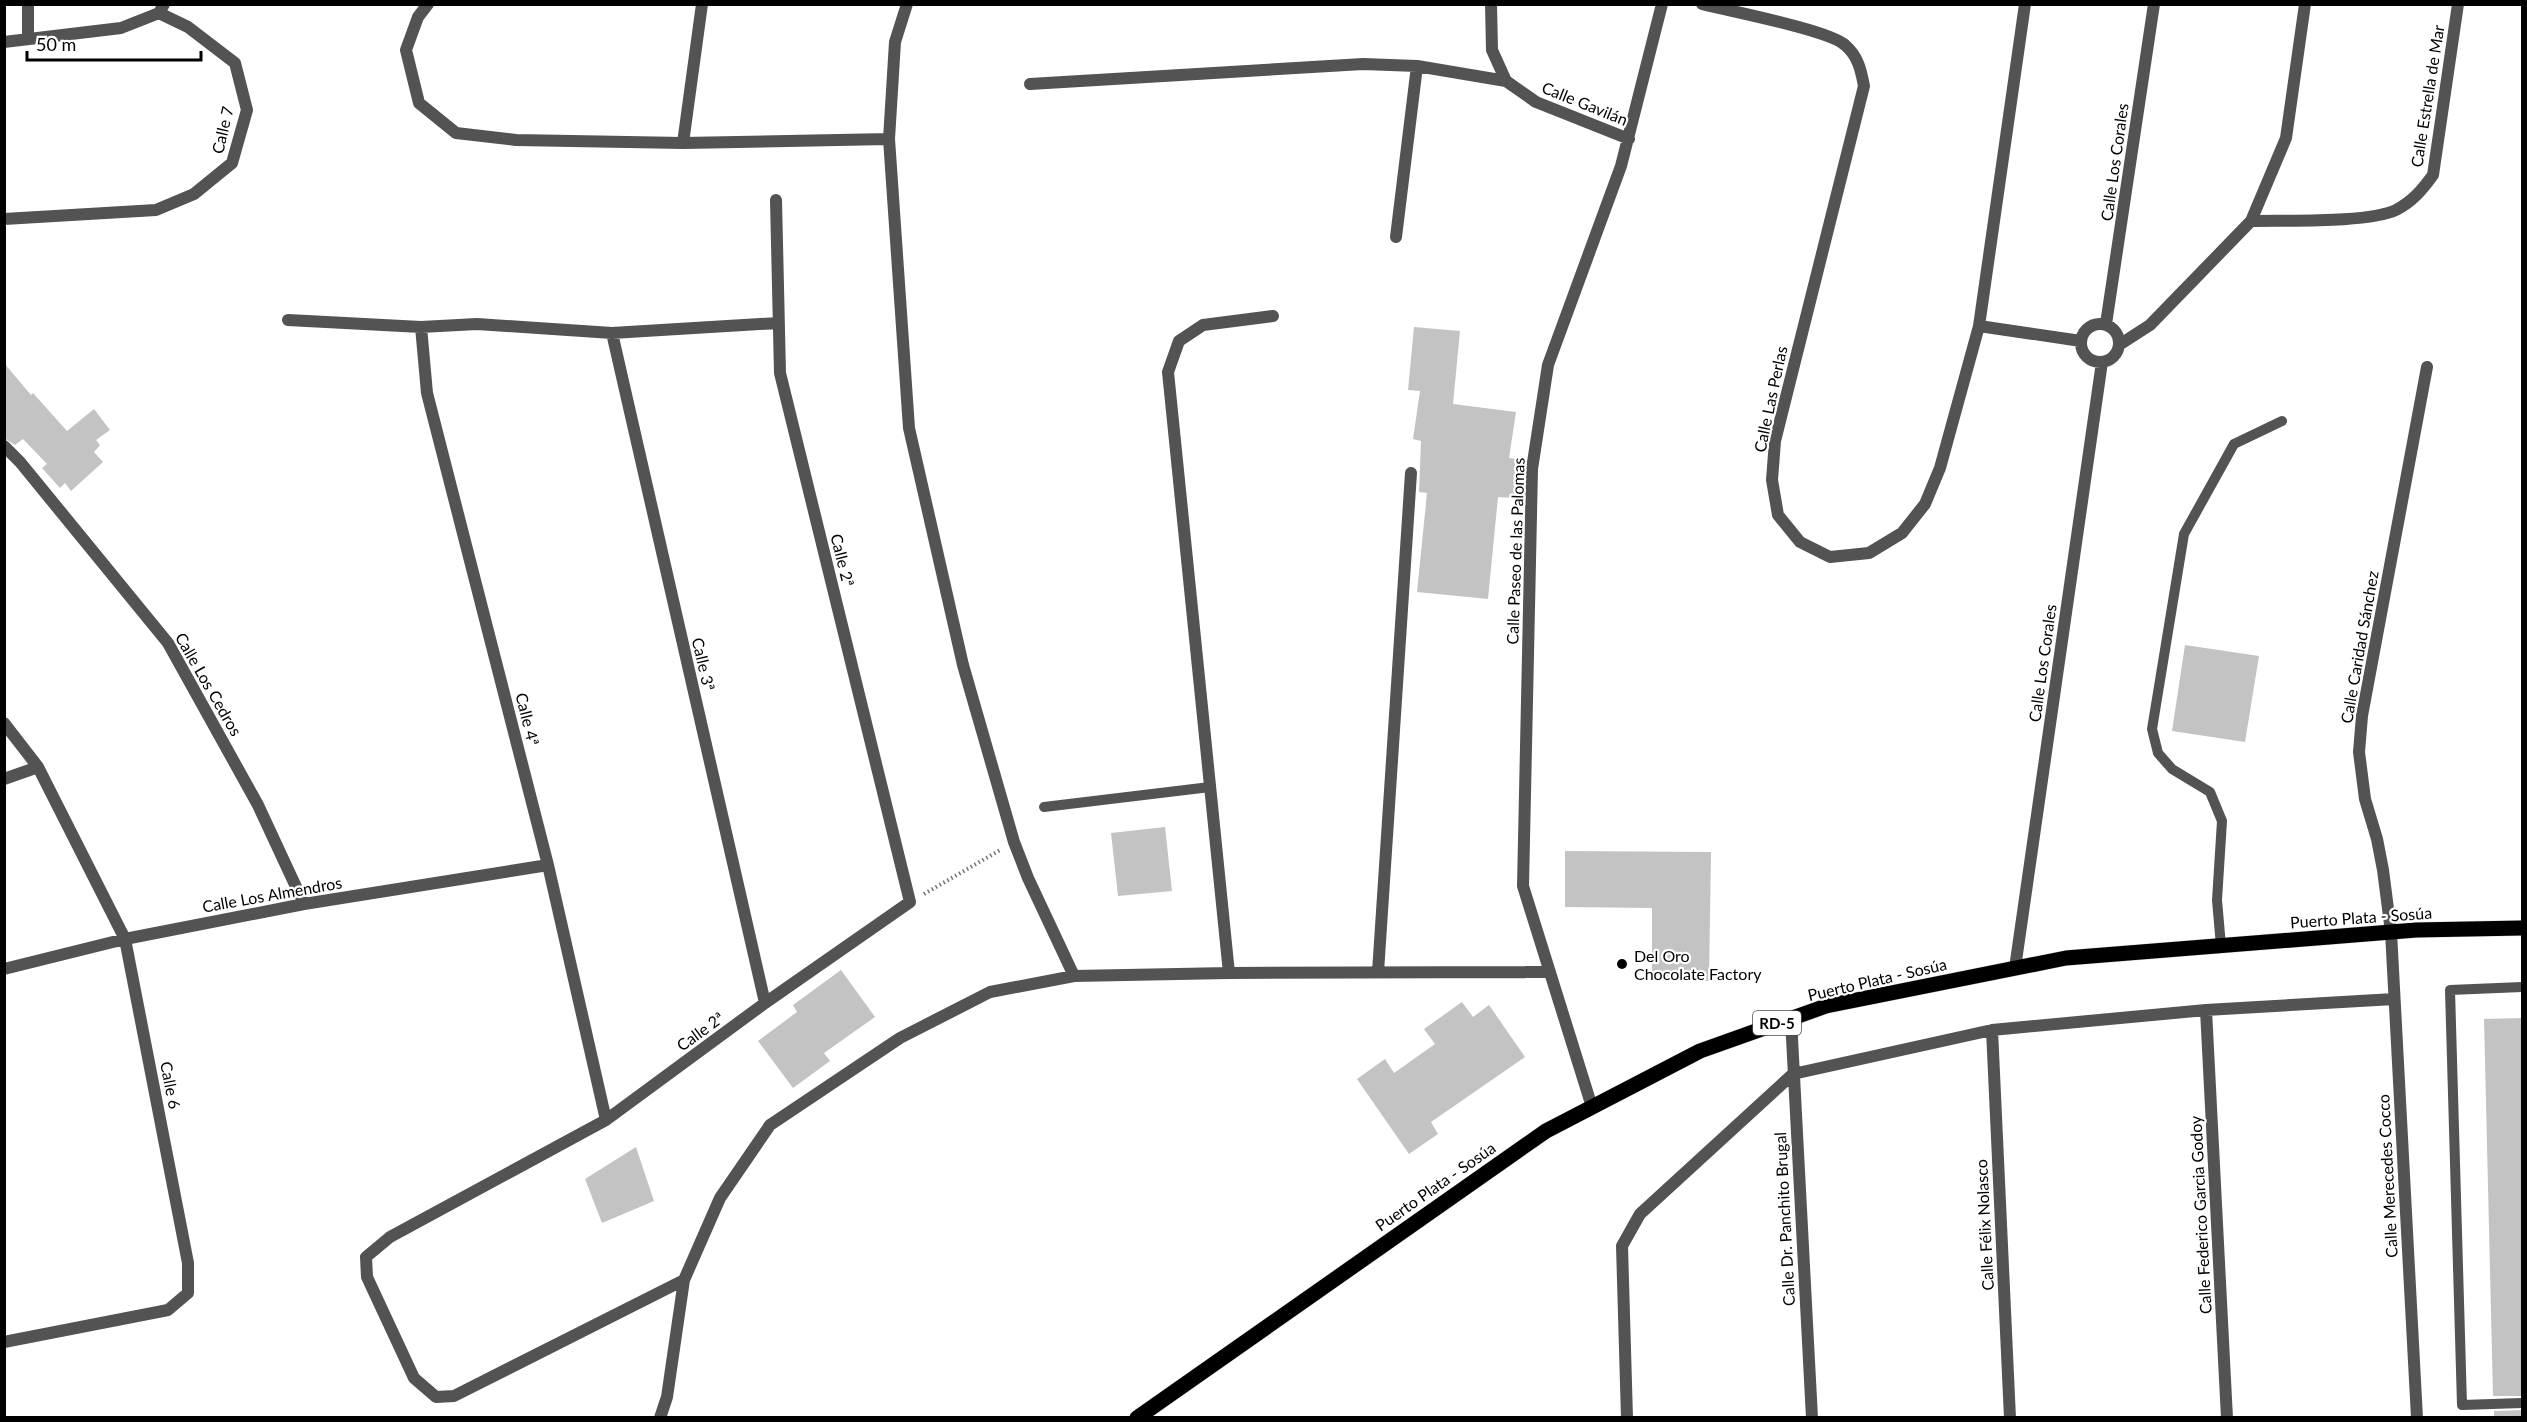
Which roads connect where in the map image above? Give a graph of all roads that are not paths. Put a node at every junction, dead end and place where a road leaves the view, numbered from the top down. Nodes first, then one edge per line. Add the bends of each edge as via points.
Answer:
1 (28, 4) edge
2 (428, 4) edge
3 (702, 4) edge
4 (907, 4) edge
5 (1491, 4) edge
6 (1662, 4) edge
7 (1702, 4) edge
8 (2025, 4) edge
9 (2154, 4) edge
10 (2305, 4) edge
11 (2457, 4) edge
12 (162, 9) edge
13 (28, 38) junction
14 (4, 42) edge
15 (1417, 66) junction
16 (1506, 81) junction
17 (1030, 84) dead end
18 (889, 139) junction
19 (1629, 139) junction
20 (683, 143) junction
21 (776, 200) dead end
22 (4, 219) edge
23 (2251, 221) junction
24 (1396, 237) dead end
25 (1274, 316) dead end
26 (288, 320) dead end
27 (778, 323) junction
28 (2106, 324) junction
29 (1979, 326) junction
30 (421, 327) junction
31 (612, 333) junction
32 (2081, 341) junction
33 (2119, 345) junction
34 (2102, 362) junction
35 (2427, 367) dead end
36 (2282, 421) dead end
37 (4, 446) edge
38 (1411, 473) dead end
39 (4, 723) edge
40 (38, 767) junction
41 (4, 779) edge
42 (1210, 787) junction
43 (1044, 807) dead end
44 (548, 865) junction
45 (304, 904) junction
46 (2523, 928) edge
47 (2391, 932) junction
48 (125, 939) junction
49 (2221, 946) junction
50 (2015, 968) junction
51 (4, 969) edge
52 (1378, 972) junction
53 (1550, 972) junction
54 (1229, 973) junction
55 (1074, 976) junction
56 (2523, 987) edge
57 (2394, 999) junction
58 (765, 1003) junction
59 (2206, 1010) junction
60 (1791, 1019) junction
61 (1992, 1030) junction
62 (1793, 1074) junction
63 (1592, 1107) junction
64 (606, 1120) junction
65 (684, 1280) junction
66 (4, 1342) edge
67 (2523, 1403) edge
68 (660, 1418) edge
69 (1137, 1418) edge
70 (1627, 1418) edge
71 (1812, 1418) edge
72 (2010, 1418) edge
73 (2227, 1418) edge
74 (2417, 1418) edge

1 - 13 street
2 - 20 street via 418,17 406,50 418,103 456,133 516,140
3 - 20 street
4 - 18 street via 895,42
5 - 16 street via 1492,50
6 - 19 street, Calle Paseo de las Palomas
7 - 29 street, Calle Las Perlas via 1824,35 1844,44 1860,63 1864,86 1775,441 1772,480 1778,515 1800,542 1830,557 1869,553 1902,533 1925,504 1940,468
8 - 29 street, Calle Las Perlas
9 - 28 street, Calle Los Corales
10 - 23 street via 2286,138
11 - 23 street, Calle Estrella de Mar via 2433,175 2418,196 2394,211 2367,217
12 - 13 street via 121,28
12 - 22 street, Calle 7 via 235,63 247,110 232,164 194,194 156,210
13 - 14 street
15 - 16 street
15 - 17 street via 1363,64
15 - 24 street
16 - 19 street, Calle Gavilán via 1536,102
18 - 20 street
18 - 55 street via 909,428 963,665 1014,842
19 - 53 street, Calle Paseo de las Palomas via 1548,365 1532,469 1523,886
21 - 27 street, Calle 2ª
23 - 33 street via 2150,325
25 - 42 street via 1203,325 1179,341 1168,372
26 - 30 street
27 - 31 street
27 - 58 street, Calle 2ª via 780,373 910,902
28 - 32 street via 2090,327
28 - 33 street via 2118,336
29 - 32 street
30 - 31 street via 477,324
30 - 44 street, Calle 4ª via 428,393
31 - 58 street, Calle 3ª
32 - 34 street via 2086,356
33 - 34 street via 2116,353
34 - 50 street, Calle Los Corales
35 - 47 street, Calle Caridad Sánchez via 2362,716 2359,752
36 - 49 lane via 2235,444 2184,534 2152,729 2158,753 2172,769 2210,792 2222,821 2217,900
37 - 45 street, Calle Los Cedros via 168,643 258,805
38 - 52 street
39 - 40 street, Calle 6
40 - 41 street
40 - 48 street, Calle 6
42 - 43 lane
42 - 54 street
44 - 45 street, Calle Los Almendros
44 - 64 street, Calle 4ª
45 - 48 street, Calle Los Almendros
46 - 47 main road, Puerto Plata - Sosúa / RD-5
47 - 49 main road, Puerto Plata - Sosúa / RD-5
47 - 57 street, Calle Merecedes Cocco
48 - 51 street, Calle Los Almendros
48 - 66 street, Calle 6 via 188,1263 188,1293 168,1310
49 - 50 main road, Puerto Plata - Sosúa / RD-5 via 2066,958
50 - 60 main road, Puerto Plata - Sosúa / RD-5 via 1826,1006
52 - 53 street
52 - 54 street
53 - 63 street, Calle Paseo de las Palomas
54 - 55 street
55 - 65 street via 990,992 900,1038 770,1125 720,1197
56 - 67 lane via 2450,990 2462,1405
57 - 59 street
57 - 74 street, Calle Merecedes Cocco
58 - 64 street, Calle 2ª
59 - 61 street
59 - 73 street, Calle Federico Garcia Godoy
60 - 62 street, Calle Dr. Panchito Brugal
60 - 63 main road, Puerto Plata - Sosúa / RD-5 via 1700,1051
61 - 62 street
61 - 72 street, Calle Félix Nolasco
62 - 70 street via 1640,1214 1622,1246
62 - 71 street, Calle Dr. Panchito Brugal
63 - 69 main road, Puerto Plata - Sosúa / RD-5 via 1546,1131
64 - 65 street, Calle 2ª via 390,1237 366,1257 367,1277 414,1378 436,1397 454,1396
65 - 68 street via 667,1397

